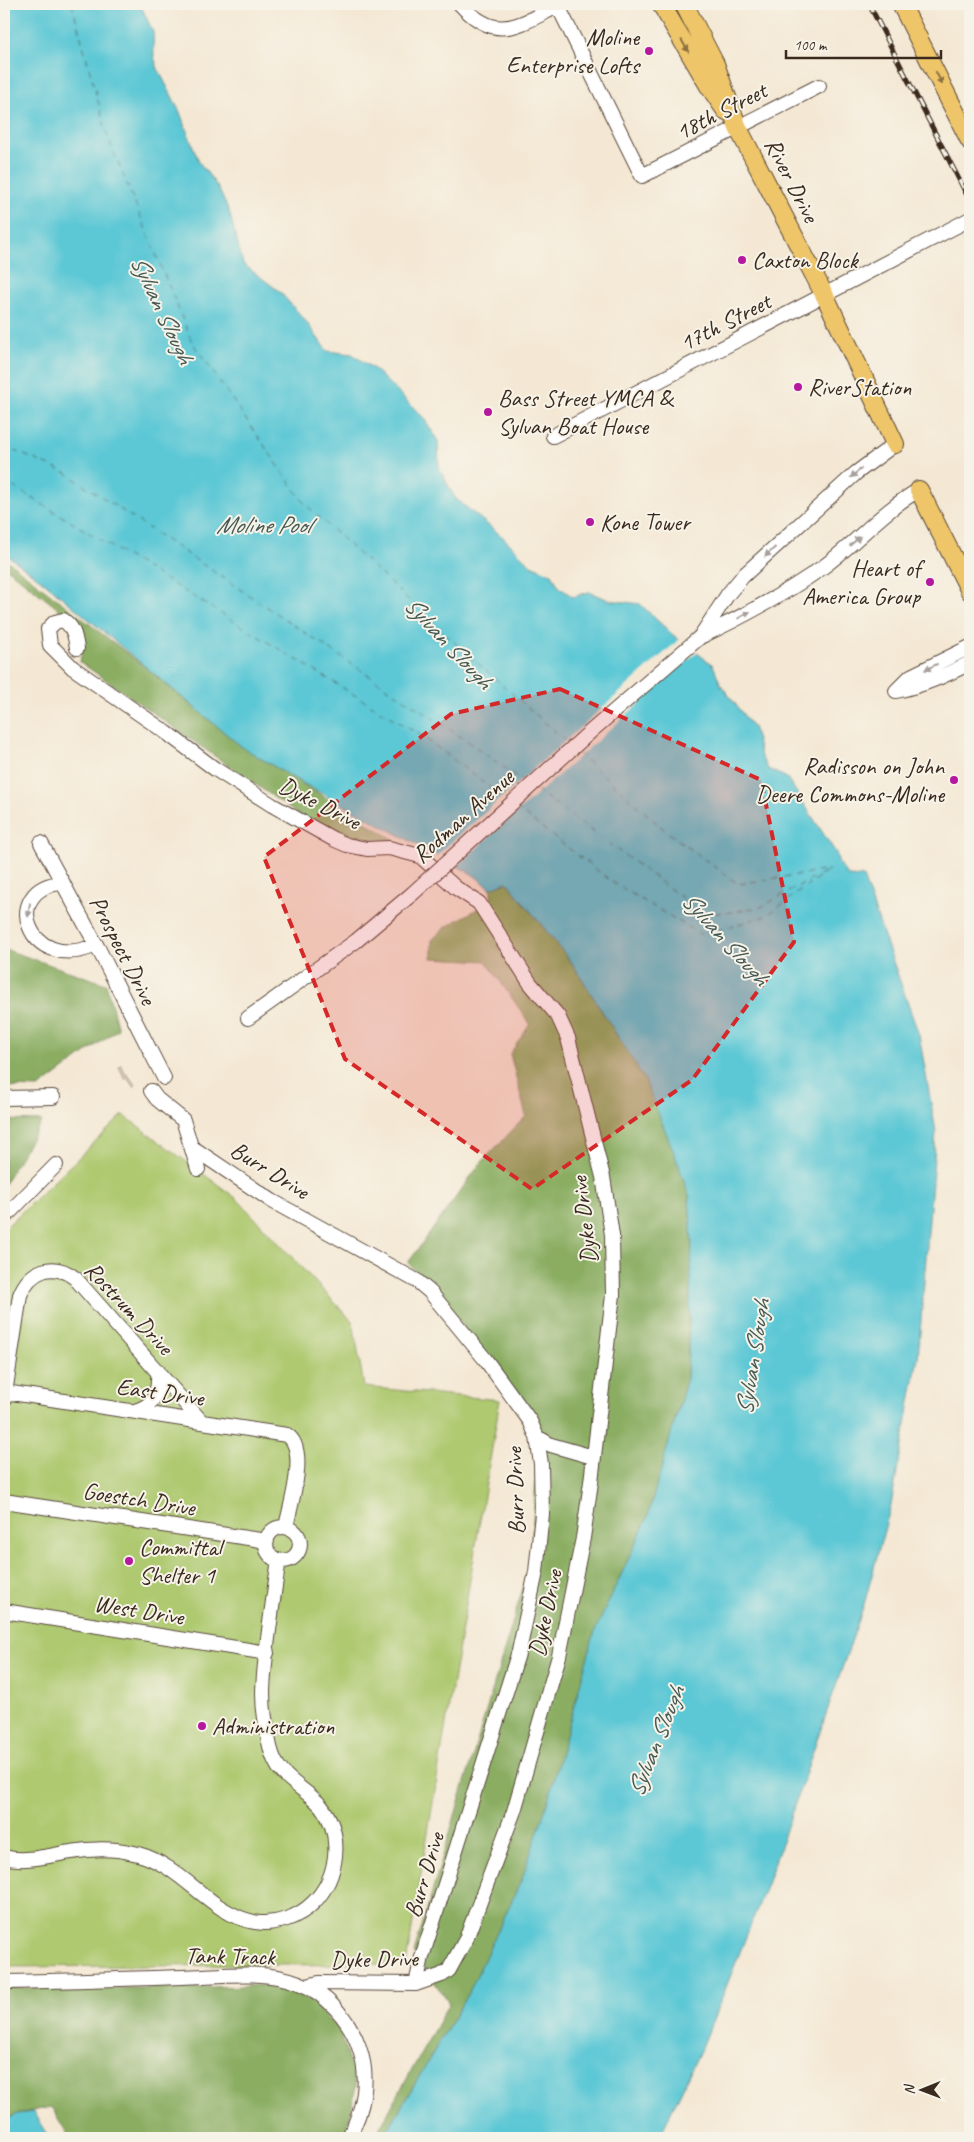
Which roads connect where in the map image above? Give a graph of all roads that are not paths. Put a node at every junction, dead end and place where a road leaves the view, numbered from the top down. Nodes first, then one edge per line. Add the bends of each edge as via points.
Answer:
1 (460, 4) edge
2 (559, 4) edge
3 (661, 4) edge
4 (684, 4) edge
5 (901, 4) edge
6 (819, 86) dead end
7 (738, 128) junction
8 (970, 141) edge
9 (970, 220) edge
10 (825, 296) junction
11 (552, 436) dead end
12 (895, 444) joint
13 (919, 490) joint
14 (970, 591) edge
15 (700, 637) junction
16 (970, 647) edge
17 (77, 648) dead end
18 (970, 663) edge
19 (41, 843) dead end
20 (63, 883) junction
21 (96, 945) junction
22 (248, 1018) dead end
23 (164, 1078) dead end
24 (151, 1091) dead end
25 (53, 1097) dead end
26 (4, 1098) edge
27 (193, 1148) junction
28 (56, 1165) dead end
29 (198, 1169) dead end
30 (4, 1218) edge
31 (158, 1371) junction
32 (4, 1396) edge
33 (134, 1411) junction
34 (200, 1420) junction
35 (537, 1438) junction
36 (594, 1456) junction
37 (4, 1501) edge
38 (286, 1527) junction
39 (267, 1541) junction
40 (279, 1560) junction
41 (4, 1612) edge
42 (266, 1653) junction
43 (4, 1857) edge
44 (4, 1982) edge
45 (416, 1984) junction
46 (307, 1986) junction
47 (348, 2138) edge

1 - 2 street via 476,19 492,27 506,28
2 - 7 street, 18th Street via 642,176
3 -> 7 main road, River Drive
4 - 7 main road, River Drive via 714,64
5 -> 8 main road
6 - 7 street, 18th Street
7 - 10 main road, River Drive
9 - 10 street, 17th Street
10 - 11 street, 17th Street
10 - 12 main road, River Drive
12 -> 15 street via 856,472 738,582
13 - 14 main road
15 -> 13 street via 739,618 816,570 847,548 902,499
15 - 22 street, Rodman Avenue, bridge via 582,738 412,894 356,941
16 -> 18 street via 911,676 896,691 923,685
17 - 36 street, Dyke Drive via 74,631 63,620 48,629 50,645 73,668 237,784 333,840 357,848 389,848 420,856 456,888 479,903 530,983 558,1016 568,1038 589,1117 612,1236 613,1295
19 - 20 street, Prospect Drive
20 - 21 street, Prospect Drive
20 -> 21 street via 37,891 32,898 27,915 30,931 35,939 53,949 76,950
21 - 23 street, Prospect Drive
24 - 27 street, Burr Drive via 183,1120
25 - 26 street
27 - 29 street, Burr Drive
27 - 35 street, Burr Drive via 272,1201 417,1280 485,1359 525,1414
28 - 30 street
31 - 32 street, Rostrum Drive via 75,1278 60,1270 42,1271 24,1284 20,1295
31 - 33 street via 159,1388 155,1396 146,1408
31 - 34 street, Rostrum Drive
32 - 33 street, East Drive
33 - 34 street, East Drive
34 - 38 street, East Drive via 291,1438 298,1452 298,1461
35 - 36 street
35 - 45 street, Burr Drive via 542,1514 527,1618
36 - 45 street, Dyke Drive via 570,1611 514,1812 458,1956 442,1976
37 - 39 street, Goestch Drive
38 - 39 street via 276,1529
38 - 40 street via 298,1536 300,1547 295,1556
39 - 40 street via 271,1555
40 - 42 street
41 - 42 street, West Drive
42 - 43 street via 263,1695 272,1754 292,1784 320,1806 334,1838 334,1861 327,1885 300,1914 266,1923 236,1917 166,1866 124,1850 94,1849 33,1858
44 - 46 street, Tank Track via 260,1974
45 - 46 street, Dyke Drive via 319,1983
46 - 47 street, Tank Track via 320,1994 343,2018 356,2036 361,2052 365,2089 358,2118

